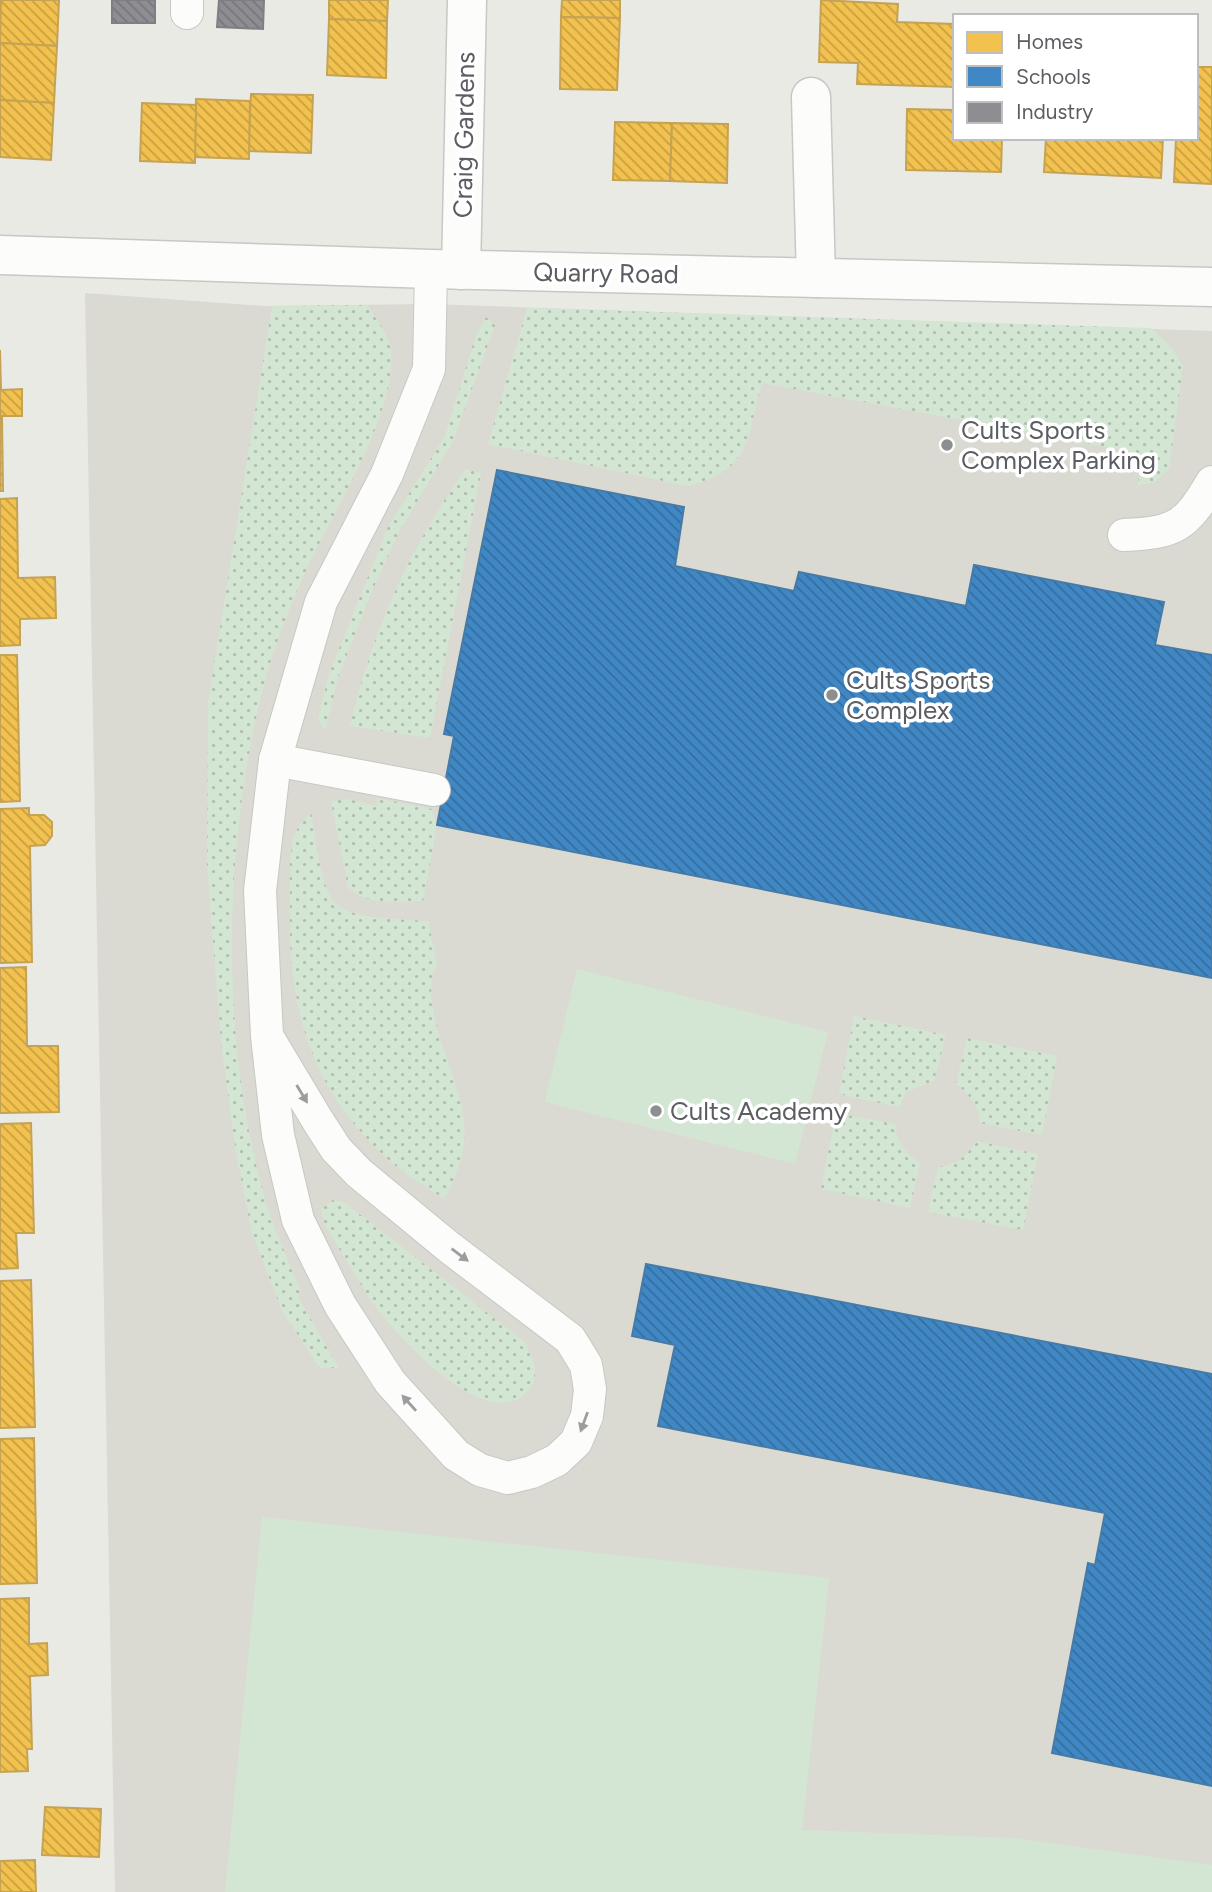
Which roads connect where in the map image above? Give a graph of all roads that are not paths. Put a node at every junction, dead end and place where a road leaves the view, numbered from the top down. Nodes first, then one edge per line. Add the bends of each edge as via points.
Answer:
1 (467, 0) edge
2 (811, 97) dead end
3 (0, 255) edge
4 (446, 269) junction
5 (816, 278) junction
6 (1212, 287) edge
7 (1212, 482) edge
8 (1124, 535) dead end
9 (275, 760) junction
10 (434, 790) dead end
11 (267, 1036) junction

1 - 4 street, Craig Gardens
2 - 5 street
3 - 4 street, Quarry Road
4 - 5 street, Quarry Road
4 - 9 lane via 429,369 387,474 321,602
5 - 6 street, Quarry Road
7 - 8 lane via 1192,515 1159,534
9 - 10 lane
9 - 11 lane via 260,891
11 -> 11 lane via 324,1130 359,1173 570,1339 586,1364 590,1389 587,1416 576,1442 558,1460 508,1478 480,1470 456,1455 390,1382 340,1305 298,1220 278,1135

